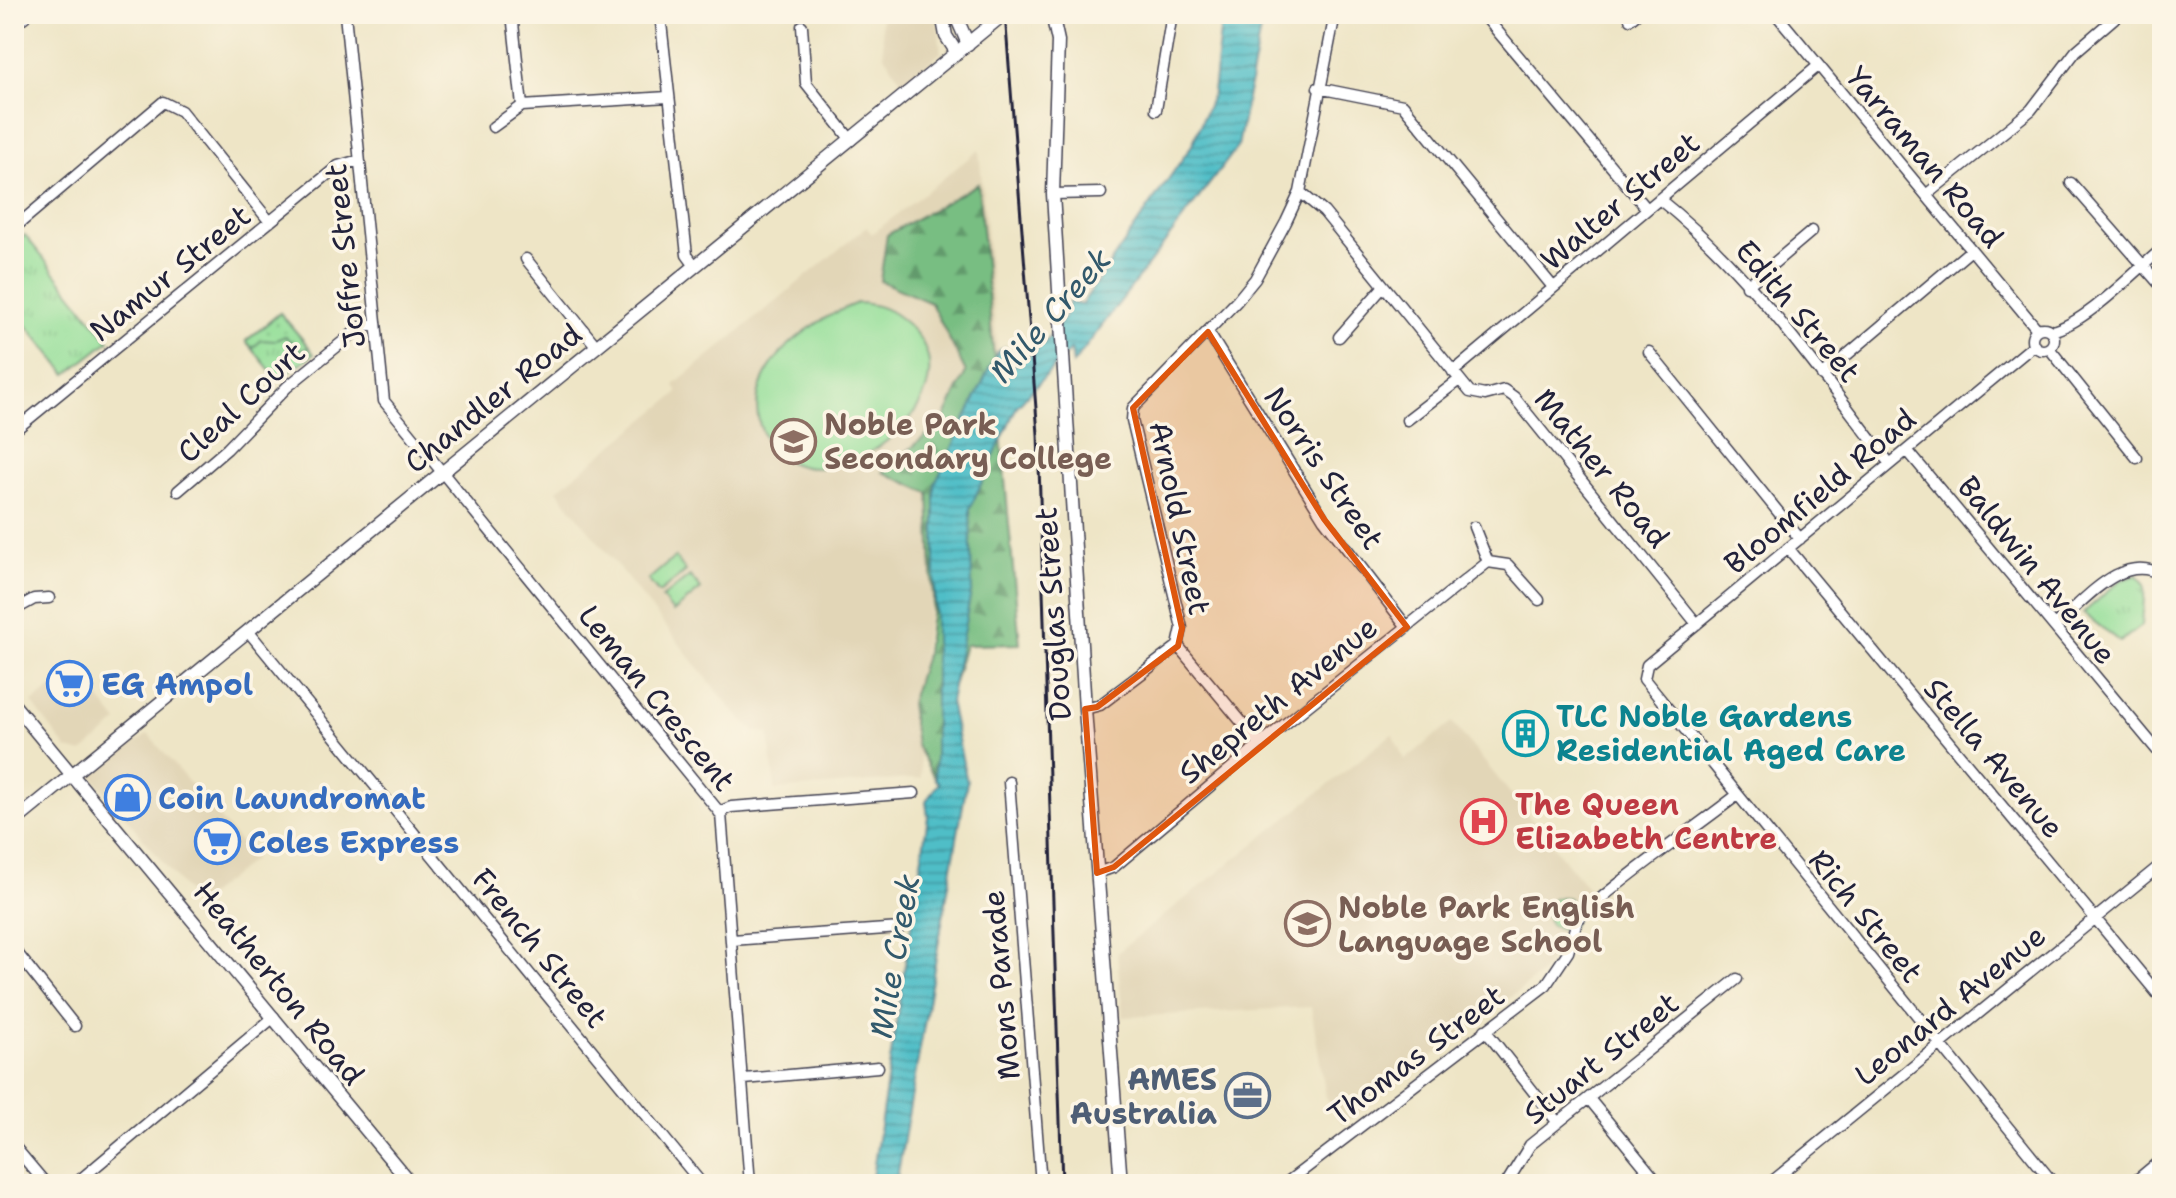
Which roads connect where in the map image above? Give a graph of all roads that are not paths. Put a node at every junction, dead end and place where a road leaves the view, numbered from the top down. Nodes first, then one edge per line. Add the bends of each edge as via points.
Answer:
1 (28, 14) edge
2 (345, 14) edge
3 (512, 14) edge
4 (664, 14) edge
5 (942, 14) edge
6 (955, 14) edge
7 (1004, 14) edge
8 (1041, 14) edge
9 (1059, 14) edge
10 (1172, 14) edge
11 (1335, 14) edge
12 (1483, 14) edge
13 (1776, 14) edge
14 (2119, 14) edge
15 (14, 25) edge
16 (802, 26) dead end
17 (968, 44) junction
18 (1058, 44) junction
19 (957, 53) junction
20 (1818, 66) junction
21 (1318, 88) junction
22 (668, 97) junction
23 (522, 106) junction
24 (1156, 110) dead end
25 (493, 127) dead end
26 (851, 140) junction
27 (359, 160) junction
28 (2071, 183) dead end
29 (1300, 192) junction
30 (1101, 193) dead end
31 (1053, 194) junction
32 (1926, 195) junction
33 (1659, 199) junction
34 (1647, 209) junction
35 (270, 222) junction
36 (14, 228) edge
37 (1812, 231) dead end
38 (2162, 249) edge
39 (1971, 250) junction
40 (526, 259) dead end
41 (2143, 264) junction
42 (695, 266) junction
43 (1384, 286) junction
44 (1747, 286) junction
45 (1553, 287) junction
46 (2162, 287) edge
47 (376, 323) junction
48 (2037, 329) junction
49 (2051, 331) junction
50 (1208, 332) junction
51 (1339, 337) dead end
52 (2034, 345) junction
53 (597, 347) junction
54 (2049, 348) junction
55 (1649, 352) dead end
56 (1456, 376) junction
57 (1822, 376) junction
58 (1407, 420) dead end
59 (14, 431) edge
60 (1907, 450) junction
61 (2137, 458) dead end
62 (1890, 464) junction
63 (442, 473) junction
64 (178, 491) dead end
65 (1474, 527) dead end
66 (1800, 539) junction
67 (1788, 548) junction
68 (1488, 562) junction
69 (2162, 575) edge
70 (49, 598) dead end
71 (1539, 600) dead end
72 (14, 610) edge
73 (1697, 624) junction
74 (2055, 625) junction
75 (1407, 627) junction
76 (248, 631) junction
77 (1178, 646) junction
78 (1644, 679) joint
79 (14, 705) edge
80 (1085, 709) junction
81 (1260, 744) junction
82 (2161, 753) edge
83 (71, 776) junction
84 (1009, 782) dead end
85 (914, 793) dead end
86 (1736, 796) junction
87 (719, 812) junction
88 (14, 822) edge
89 (2162, 864) edge
90 (1097, 873) junction
91 (2096, 918) junction
92 (900, 928) dead end
93 (732, 940) junction
94 (14, 949) edge
95 (1737, 979) dead end
96 (2162, 999) edge
97 (274, 1017) junction
98 (75, 1026) dead end
99 (1485, 1030) junction
100 (1940, 1044) junction
101 (878, 1067) dead end
102 (744, 1079) junction
103 (1590, 1100) junction
104 (1558, 1123) junction
105 (14, 1146) edge
106 (2162, 1159) edge
107 (46, 1184) edge
108 (75, 1184) edge
109 (411, 1184) edge
110 (702, 1184) edge
111 (750, 1184) edge
112 (1041, 1184) edge
113 (1121, 1184) edge
114 (1285, 1184) edge
115 (1506, 1184) edge
116 (1659, 1184) edge
117 (1769, 1184) edge
118 (2054, 1184) edge
119 (2132, 1184) edge

1 - 15 street
2 - 27 street, Joffre Street
3 - 23 street
4 - 22 street
5 - 19 main road via 946,36
6 - 17 main road
7 - 17 main road, Chandler Road
8 - 18 main road
9 - 18 main road, Douglas Street
10 - 24 street
11 - 21 street, Arnold Street
12 - 34 street
13 - 20 street, Yarraman Road
14 - 32 street via 2076,51 2031,110
16 - 26 street via 806,83
17 - 19 main road, Chandler Road
18 - 31 main road, Douglas Street
19 - 26 main road, Chandler Road
20 - 32 street, Yarraman Road
20 - 33 street, Walter Street
21 - 29 street, Arnold Street
21 - 45 street via 1403,105
22 - 23 street
22 - 42 street via 687,255
23 - 25 street
26 - 42 main road, Chandler Road
27 - 35 street, Namur Street via 338,166
27 - 47 street, Joffre Street
28 - 41 street
29 - 43 street via 1324,212
29 - 50 street, Arnold Street via 1255,279
30 - 31 street
31 - 80 main road, Douglas Street
32 - 39 street, Yarraman Road
33 - 34 street, Walter Street
33 - 44 street, Edith Street via 1700,231
34 - 45 street, Walter Street
35 - 36 street via 181,111 163,102
35 - 59 street, Namur Street
37 - 44 street
38 - 41 street
39 - 48 street, Yarraman Road
39 - 57 street
40 - 53 street
41 - 46 street
41 - 49 street
42 - 53 main road, Chandler Road
43 - 51 street
43 - 56 street
44 - 57 street, Edith Street
45 - 56 street, Walter Street
47 - 63 street, Joffre Street via 384,401
47 - 64 street, Cleal Court via 361,327 287,387
48 - 49 street
48 - 52 street
49 - 54 street
50 - 75 street, Norris Street via 1324,519
50 - 77 street, Arnold Street via 1133,408 1182,628
52 - 54 street
52 - 60 street, Bloomfield Road
53 - 63 main road, Chandler Road
54 - 61 street
55 - 66 street
56 - 58 street, Walter Street
56 - 73 street, Mather Road via 1470,392 1504,390 1514,397
57 - 62 street, Edith Street
60 - 62 street, Bloomfield Road
60 - 74 street, Baldwin Avenue
62 - 66 street, Bloomfield Road
63 - 76 main road, Chandler Road
63 - 87 street, Leman Crescent
65 - 68 street
66 - 67 street, Bloomfield Road
67 - 73 street, Bloomfield Road
67 - 91 street, Stella Avenue
68 - 71 street via 1508,565
68 - 75 street, Shepreth Avenue
69 - 74 street via 2148,567 2120,571
70 - 72 street
73 - 78 street, Bloomfield Road via 1647,665
74 - 82 street, Baldwin Avenue
75 - 81 street, Shepreth Avenue
76 - 83 main road, Chandler Road
76 - 110 street, French Street
77 - 80 street, Arnold Street via 1100,705
77 - 81 street
78 - 86 street, Rich Street
79 - 83 main road, Heatherton Road
80 - 90 main road, Douglas Street
81 - 90 street, Shepreth Avenue via 1114,867
83 - 88 main road, Chandler Road
83 - 97 main road, Heatherton Road
84 - 112 street, Mons Parade
85 - 87 street
86 - 99 street, Thomas Street via 1585,912 1546,985
86 - 100 street, Rich Street
87 - 93 street, Leman Crescent
89 - 91 street, Leonard Avenue
90 - 113 main road, Douglas Street
91 - 96 street, Stella Avenue
91 - 100 street, Leonard Avenue
92 - 93 street
93 - 102 street, Leman Crescent
94 - 98 street
95 - 103 street, Stuart Street
97 - 108 street
97 - 109 main road, Heatherton Road
99 - 104 street
99 - 114 street, Thomas Street
100 - 117 street, Leonard Avenue
100 - 118 street, Rich Street
101 - 102 street
102 - 111 street, Leman Crescent
103 - 104 street, Stuart Street
103 - 116 street
104 - 115 street, Stuart Street via 1525,1151
105 - 107 street
106 - 119 street

